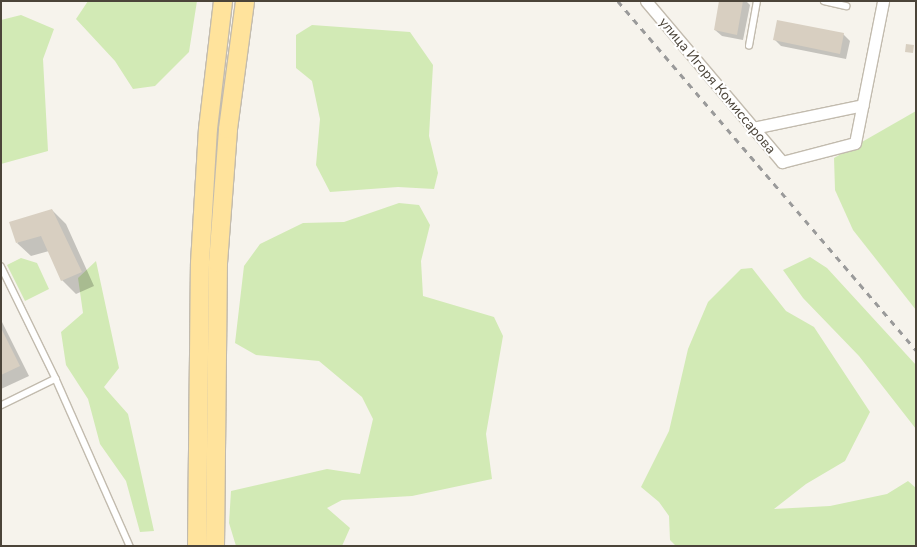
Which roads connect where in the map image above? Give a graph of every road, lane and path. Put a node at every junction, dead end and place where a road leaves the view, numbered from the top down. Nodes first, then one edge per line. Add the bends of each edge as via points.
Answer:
1 (223, 1) edge
2 (245, 1) edge
3 (646, 1) edge
4 (756, 1) edge
5 (824, 1) edge
6 (883, 1) edge
7 (846, 6) dead end
8 (749, 46) dead end
9 (862, 105) junction
10 (753, 128) junction
11 (1, 266) edge
12 (56, 379) junction
13 (1, 406) edge
14 (130, 546) edge
15 (197, 546) edge
16 (215, 546) edge

1 - 15 main road via 208,129 200,263
2 - 16 main road via 228,129 218,263
3 - 10 street, улица Игоря Комиссарова
4 - 8 lane
5 - 7 lane
6 - 9 street, улица Игоря Комиссарова
9 - 10 street
9 - 10 street, улица Игоря Комиссарова via 855,143 782,162
11 - 12 lane
12 - 13 lane
12 - 14 lane

